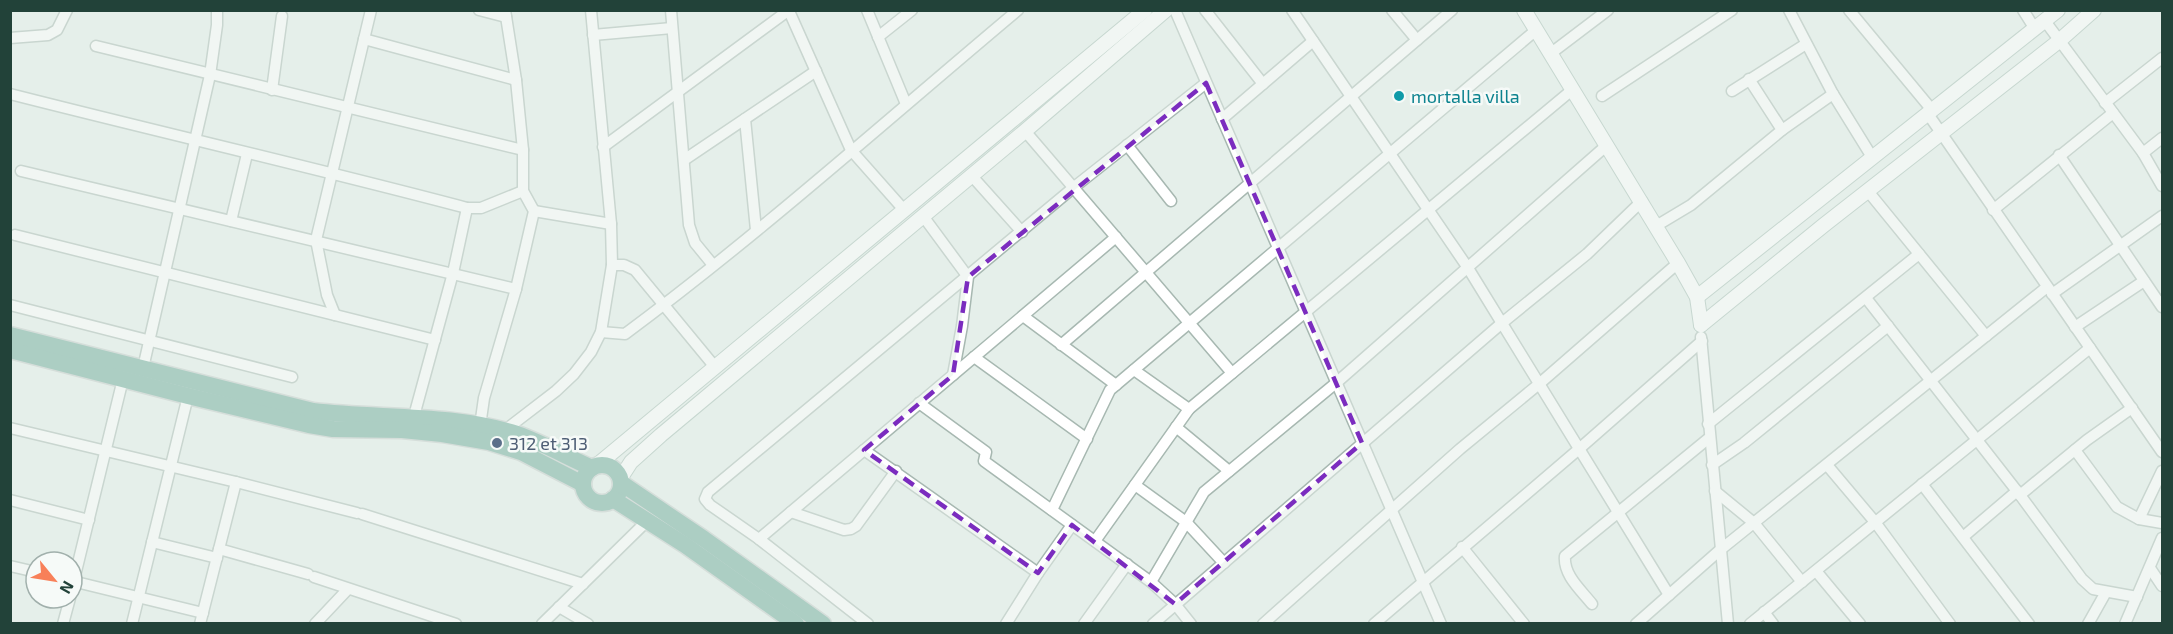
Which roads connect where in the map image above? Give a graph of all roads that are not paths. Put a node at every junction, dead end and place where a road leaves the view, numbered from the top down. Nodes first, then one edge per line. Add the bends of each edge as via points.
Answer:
1 (67, 10) edge
2 (217, 10) edge
3 (371, 10) edge
4 (478, 10) edge
5 (591, 10) edge
6 (867, 10) edge
7 (912, 10) edge
8 (1018, 10) edge
9 (1145, 10) edge
10 (1166, 10) edge
11 (1175, 10) edge
12 (1205, 10) edge
13 (1292, 10) edge
14 (1392, 10) edge
15 (1452, 10) edge
16 (1524, 10) edge
17 (1608, 10) edge
18 (1732, 10) edge
19 (1789, 10) edge
20 (1849, 10) edge
21 (2023, 10) edge
22 (2058, 10) edge
23 (2094, 10) edge
24 (784, 12) edge
25 (506, 14) edge
26 (1717, 14) edge
27 (282, 16) dead end
28 (674, 16) edge
29 (2040, 25) junction
30 (1535, 31) junction
31 (593, 35) junction
32 (878, 37) junction
33 (10, 38) edge
34 (364, 39) junction
35 (1417, 40) junction
36 (1313, 41) junction
37 (2058, 41) junction
38 (1806, 44) junction
39 (96, 46) dead end
40 (1550, 54) junction
41 (2163, 58) edge
42 (816, 71) junction
43 (210, 75) junction
44 (516, 80) junction
45 (1749, 80) junction
46 (1206, 83) junction
47 (1263, 84) junction
48 (272, 90) junction
49 (1572, 90) junction
50 (1732, 91) dead end
51 (677, 93) junction
52 (10, 94) edge
53 (1833, 94) junction
54 (1602, 96) dead end
55 (1351, 97) junction
56 (2105, 103) junction
57 (906, 104) junction
58 (348, 107) junction
59 (1930, 112) junction
60 (2112, 113) junction
61 (745, 119) junction
62 (1222, 119) junction
63 (1782, 130) junction
64 (1025, 131) junction
65 (1940, 133) junction
66 (2163, 138) edge
67 (195, 141) junction
68 (1127, 145) junction
69 (1606, 146) junction
70 (603, 147) junction
71 (523, 150) junction
72 (851, 150) junction
73 (1390, 153) junction
74 (2143, 153) junction
75 (247, 154) junction
76 (2059, 156) junction
77 (1872, 158) junction
78 (684, 160) junction
79 (21, 171) dead end
80 (332, 172) junction
81 (971, 175) junction
82 (1250, 184) junction
83 (2163, 186) edge
84 (1073, 188) junction
85 (1867, 190) junction
86 (523, 191) junction
87 (1171, 201) dead end
88 (1642, 201) junction
89 (467, 207) junction
90 (179, 209) junction
91 (1428, 210) junction
92 (1993, 210) junction
93 (534, 211) junction
94 (905, 211) junction
95 (923, 216) junction
96 (2163, 216) edge
97 (231, 221) junction
98 (610, 224) junction
99 (1656, 226) junction
100 (756, 230) junction
101 (1022, 232) junction
102 (15, 235) dead end
103 (1116, 237) junction
104 (316, 240) junction
105 (2120, 246) junction
106 (1277, 249) junction
107 (1919, 254) junction
108 (1678, 263) junction
109 (612, 265) junction
110 (713, 265) junction
111 (1468, 268) junction
112 (165, 273) junction
113 (453, 273) junction
114 (1146, 273) junction
115 (968, 277) junction
116 (2144, 280) junction
117 (516, 289) junction
118 (2050, 290) junction
119 (1697, 297) junction
120 (1866, 297) junction
121 (665, 304) junction
122 (10, 305) edge
123 (2163, 307) edge
124 (1305, 312) junction
125 (334, 315) junction
126 (1023, 316) junction
127 (1189, 323) junction
128 (1502, 323) junction
129 (1701, 326) junction
130 (1888, 326) junction
131 (2075, 327) junction
132 (601, 332) junction
133 (10, 334) edge
134 (1986, 336) junction
135 (149, 340) junction
136 (435, 340) junction
137 (1702, 341) junction
138 (1061, 345) junction
139 (2090, 348) junction
140 (10, 350) edge
141 (974, 357) junction
142 (715, 367) junction
143 (143, 368) junction
144 (1134, 370) junction
145 (1232, 373) junction
146 (953, 375) junction
147 (292, 377) dead end
148 (123, 379) junction
149 (1931, 381) junction
150 (1336, 383) junction
151 (1539, 384) junction
152 (1116, 385) junction
153 (188, 396) junction
154 (919, 403) junction
155 (2132, 408) junction
156 (1189, 409) junction
157 (414, 416) junction
158 (1708, 424) junction
159 (480, 426) junction
160 (1176, 427) junction
161 (10, 428) edge
162 (504, 431) junction
163 (1709, 438) junction
164 (1087, 439) junction
165 (1977, 440) junction
166 (1362, 443) junction
167 (1579, 449) junction
168 (864, 450) junction
169 (2075, 450) junction
170 (106, 451) junction
171 (2163, 452) edge
172 (171, 465) junction
173 (1712, 465) junction
174 (1827, 465) junction
175 (594, 467) junction
176 (897, 471) junction
177 (1229, 471) junction
178 (2163, 471) edge
179 (236, 482) junction
180 (583, 484) junction
181 (1922, 484) junction
182 (1135, 485) junction
183 (618, 487) junction
184 (1715, 491) junction
185 (2018, 493) junction
186 (10, 500) edge
187 (1052, 510) junction
188 (1392, 511) junction
189 (791, 512) junction
190 (1618, 512) junction
191 (2139, 519) junction
192 (89, 520) junction
193 (647, 521) junction
194 (1186, 522) junction
195 (1875, 522) junction
196 (1754, 523) junction
197 (2163, 523) edge
198 (1072, 525) junction
199 (1963, 537) junction
200 (2163, 538) edge
201 (759, 539) junction
202 (1095, 541) junction
203 (152, 542) junction
204 (1462, 548) junction
205 (81, 550) edge
206 (1720, 550) junction
207 (218, 553) junction
208 (1224, 562) junction
209 (1127, 564) junction
210 (2150, 568) junction
211 (1816, 570) junction
212 (1038, 573) junction
213 (1422, 581) junction
214 (1151, 582) junction
215 (1802, 582) junction
216 (583, 584) junction
217 (84, 586) edge
218 (2163, 586) edge
219 (348, 589) junction
220 (2106, 592) junction
221 (1669, 595) junction
222 (138, 597) junction
223 (2137, 597) junction
224 (1175, 604) junction
225 (1592, 604) dead end
226 (560, 607) junction
227 (1764, 612) junction
228 (202, 618) edge
229 (319, 619) edge
230 (426, 619) edge
231 (132, 624) edge
232 (332, 624) edge
233 (456, 624) edge
234 (542, 624) edge
235 (588, 624) edge
236 (796, 624) edge
237 (823, 624) edge
238 (868, 624) edge
239 (1006, 624) edge
240 (1084, 624) edge
241 (1153, 624) edge
242 (1191, 624) edge
243 (1263, 624) edge
244 (1374, 624) edge
245 (1442, 624) edge
246 (1524, 624) edge
247 (1636, 624) edge
248 (1728, 624) edge
249 (1750, 624) edge
250 (1773, 624) edge
251 (1860, 624) edge
252 (1950, 624) edge
253 (2029, 624) edge
254 (2088, 624) edge
255 (2125, 624) edge

1 - 33 street via 57,30 48,35
2 - 43 street
3 - 34 street
4 - 25 street
5 - 31 street
6 - 32 street
7 - 32 street
8 - 57 street
9 - 94 street
10 - 64 street
11 - 46 street
12 - 47 street
13 - 36 street
14 - 35 street
15 - 35 street
16 - 30 street
17 - 40 street
18 - 26 street
19 - 38 street
20 - 59 street
21 - 29 street
22 - 29 street
23 - 37 street
24 - 42 street
24 - 51 street
25 - 44 street
26 - 54 street
27 - 48 street
28 - 31 street
28 - 51 street
29 - 37 street
29 - 59 street
30 - 40 street
30 - 73 street
31 - 70 street
32 - 57 street
34 - 44 street
34 - 58 street
35 - 55 street
36 - 47 street
36 - 55 street
37 - 56 street
37 - 65 street
38 - 45 street
38 - 53 street
39 - 43 street
40 - 49 street
41 - 56 street
42 - 61 street
42 - 72 street
43 - 48 street
43 - 67 street
44 - 71 street
45 - 50 street
45 - 63 street
46 - 62 street
46 - 68 street
47 - 62 street
48 - 58 street
49 - 69 street
49 - 91 street
51 - 70 street
51 - 78 street
52 - 67 street
53 - 63 street
53 - 77 street
55 - 73 street
55 - 82 street
56 - 60 street
57 - 72 street
58 - 71 street
58 - 80 street
59 - 65 street
59 - 77 street
60 - 74 street
60 - 76 street
61 - 78 street
61 - 100 street
62 - 82 street
63 - 99 street via 1691,205
64 - 81 street
64 - 84 street
65 - 85 street
65 - 92 street
66 - 74 street
67 - 75 street
67 - 90 street
68 - 84 street
68 - 87 street
69 - 88 street
69 - 111 street
70 - 98 street
71 - 86 street
72 - 94 street
72 - 100 street
73 - 91 street
73 - 106 street
74 - 83 street
75 - 80 street
75 - 97 street
76 - 92 street
76 - 105 street
77 - 119 street
78 - 110 street via 689,225 695,243
79 - 90 street
80 - 89 street
80 - 104 street
81 - 95 street
81 - 101 street
82 - 106 street
82 - 114 street
84 - 101 street
84 - 103 street
85 - 107 street
85 - 129 street
86 - 89 street via 481,208
86 - 93 street
88 - 99 street
88 - 128 street via 1587,254
89 - 113 street
90 - 97 street
90 - 112 street
91 - 111 street
91 - 124 street
92 - 118 street
93 - 98 street
93 - 117 street
94 - 142 street
95 - 115 street
95 - 183 street via 661,435 631,462
96 - 105 street
97 - 104 street
98 - 109 street
99 - 108 street
100 - 110 street
101 - 115 street
102 - 112 street
103 - 114 street
103 - 126 street
104 - 113 street
104 - 125 street
105 - 116 street
105 - 118 street
106 - 124 street
106 - 127 street
107 - 120 street
107 - 134 street
108 - 119 street
108 - 151 street
109 - 121 street via 635,270
109 - 132 street
110 - 121 street
111 - 128 street
111 - 150 street
112 - 125 street
112 - 135 street
113 - 117 street
113 - 136 street
114 - 127 street
114 - 138 street
115 - 146 street
115 - 201 street via 708,492 705,499 710,505
116 - 123 street
116 - 131 street
117 - 159 street via 484,398
118 - 131 street
118 - 134 street
119 - 129 street
120 - 130 street
120 - 158 street
121 - 132 street via 625,334
121 - 142 street
122 - 135 street
124 - 145 street
124 - 150 street
125 - 136 street
126 - 138 street
126 - 141 street
127 - 144 street
127 - 145 street
128 - 151 street
128 - 166 street
129 - 137 street
130 - 149 street
130 - 173 street
131 - 139 street
132 - 162 street via 574,374
133 - 143 main road
134 - 149 street
135 - 143 street
135 - 147 street
136 - 157 street
137 - 158 street
137 - 167 street
138 - 152 street
139 - 155 street
139 - 165 street
140 - 148 main road
141 - 146 street
141 - 164 street
142 - 175 street
143 - 157 main road via 313,411
144 - 152 street
144 - 156 street
145 - 156 street
146 - 154 street
148 - 153 main road
148 - 170 street
149 - 165 street
149 - 174 street
150 - 166 street
150 - 177 street
151 - 167 street
151 - 188 street
152 - 164 street
153 - 172 street
153 - 180 main road via 333,429 442,434 489,442 521,452
154 - 168 street
154 - 187 street via 986,452 984,461
155 - 169 street
155 - 171 street
156 - 160 street
157 - 159 main road
158 - 163 street
159 - 162 main road
160 - 177 street
160 - 182 street
161 - 170 street
162 - 175 main road
163 - 173 street
163 - 190 street
164 - 187 street
165 - 181 street
165 - 185 street
166 - 188 street
166 - 208 street
167 - 190 street
167 - 204 street
168 - 176 street
168 - 189 street
169 - 185 street
169 - 191 street via 2117,507
170 - 172 street
170 - 192 street
172 - 179 street
172 - 203 street
173 - 184 street
174 - 195 street
174 - 196 street
175 - 180 main road
175 - 183 main road via 611,468
176 - 189 street via 850,529
176 - 212 street
177 - 194 street via 1204,492
178 - 191 street
179 - 207 street
179 - 216 street via 359,514
180 - 183 main road via 588,497 600,503
181 - 195 street
181 - 199 street
182 - 194 street
182 - 202 street
183 - 193 main road
183 - 237 main road via 704,539
184 - 196 street
184 - 206 street
185 - 199 street
185 - 220 street via 2082,579 2093,590
186 - 192 street
187 - 198 street
188 - 213 street
188 - 243 street
189 - 201 street
190 - 221 street
190 - 225 street via 1565,556 1567,574
191 - 197 street
192 - 205 street
193 - 216 street
193 - 236 main road
194 - 208 street
194 - 214 street
195 - 211 street
195 - 252 street
196 - 206 street
196 - 215 street
198 - 202 street
198 - 212 street
199 - 253 street
200 - 210 street
201 - 238 street
202 - 209 street
203 - 207 street
203 - 222 street
204 - 213 street
204 - 246 street
206 - 221 street
206 - 248 street
207 - 219 street
207 - 228 street
208 - 224 street
209 - 214 street
209 - 240 street
210 - 218 street
210 - 223 street
211 - 215 street
211 - 251 street
212 - 239 street
213 - 244 street
213 - 245 street
214 - 224 street
215 - 227 street
216 - 226 street
217 - 222 street
219 - 229 street
219 - 230 street
220 - 223 street
220 - 254 street
221 - 247 street
222 - 228 street
222 - 231 street
223 - 255 street
224 - 241 street
224 - 242 street
226 - 234 street
226 - 235 street
227 - 249 street
227 - 250 street
229 - 232 street
230 - 233 street

